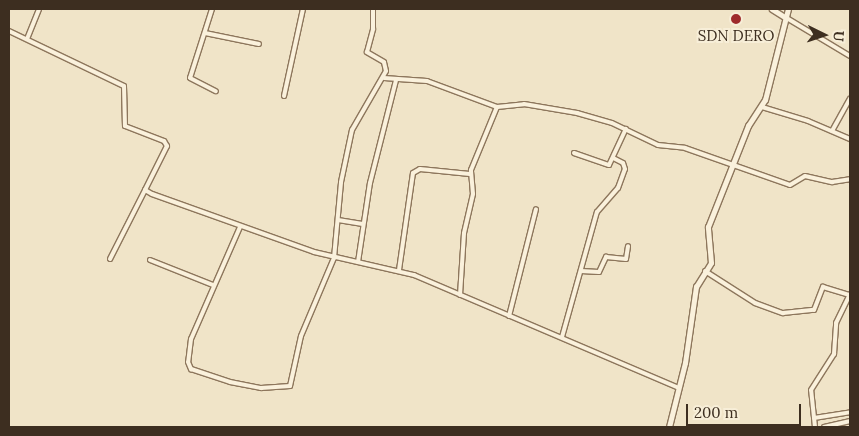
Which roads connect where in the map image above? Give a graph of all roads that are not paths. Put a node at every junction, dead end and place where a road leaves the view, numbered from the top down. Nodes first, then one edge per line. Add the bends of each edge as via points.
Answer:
1 (39, 9) edge
2 (212, 9) edge
3 (303, 9) edge
4 (374, 9) edge
5 (772, 9) edge
6 (788, 9) edge
7 (785, 17) junction
8 (9, 31) edge
9 (205, 33) junction
10 (27, 39) junction
11 (259, 44) dead end
12 (850, 56) edge
13 (384, 78) junction
14 (396, 80) junction
15 (216, 91) dead end
16 (284, 96) dead end
17 (850, 98) edge
18 (497, 107) junction
19 (762, 107) junction
20 (626, 129) junction
21 (832, 131) junction
22 (850, 139) edge
23 (574, 153) dead end
24 (613, 158) junction
25 (732, 164) junction
26 (470, 174) junction
27 (850, 179) edge
28 (145, 190) junction
29 (536, 209) dead end
30 (338, 220) junction
31 (363, 224) junction
32 (240, 226) junction
33 (628, 246) dead end
34 (334, 258) junction
35 (110, 260) dead end
36 (150, 260) dead end
37 (358, 262) junction
38 (399, 270) junction
39 (705, 270) junction
40 (581, 271) junction
41 (213, 285) junction
42 (460, 295) junction
43 (850, 295) edge
44 (509, 316) junction
45 (562, 338) junction
46 (678, 388) junction
47 (850, 412) edge
48 (814, 418) junction
49 (850, 421) edge
50 (669, 427) edge
51 (816, 427) edge
52 (824, 427) edge

1 - 10 street
2 - 9 street
3 - 16 street
4 - 13 street via 374,29 367,52 385,64
5 - 7 street
6 - 7 street
7 - 12 street
7 - 19 street
8 - 10 street
9 - 11 street
9 - 15 street via 191,79
10 - 28 street via 124,87 125,126 164,141 167,146
13 - 14 street
13 - 30 street via 352,130
14 - 18 street via 427,81
14 - 31 street
17 - 21 street
18 - 20 street via 539,106
18 - 26 street
19 - 21 street
19 - 25 street via 748,126
20 - 24 street
20 - 25 street via 658,145 680,147
21 - 22 street
23 - 24 street via 608,165
24 - 40 street via 623,163 625,169 618,188 597,212
25 - 27 street via 790,186 805,176 832,182
25 - 39 street via 708,227 711,262
26 - 38 street via 420,169 413,173
26 - 42 street via 473,194 464,233
28 - 32 street
28 - 35 street
29 - 44 street
30 - 31 street
30 - 34 street
31 - 37 street
32 - 34 street
32 - 41 street
33 - 40 street via 626,259 606,257 599,272
34 - 37 street
34 - 41 street via 301,336 288,387 261,388 230,382 189,367 191,339
36 - 41 street
37 - 38 street
38 - 42 street
39 - 43 street via 755,303 784,313 814,310 823,287
39 - 46 street via 696,287
40 - 45 street
42 - 44 street
43 - 48 street via 836,323 834,354 811,389
44 - 45 street
45 - 46 street
46 - 50 street
47 - 48 street
48 - 51 street
49 - 52 street

